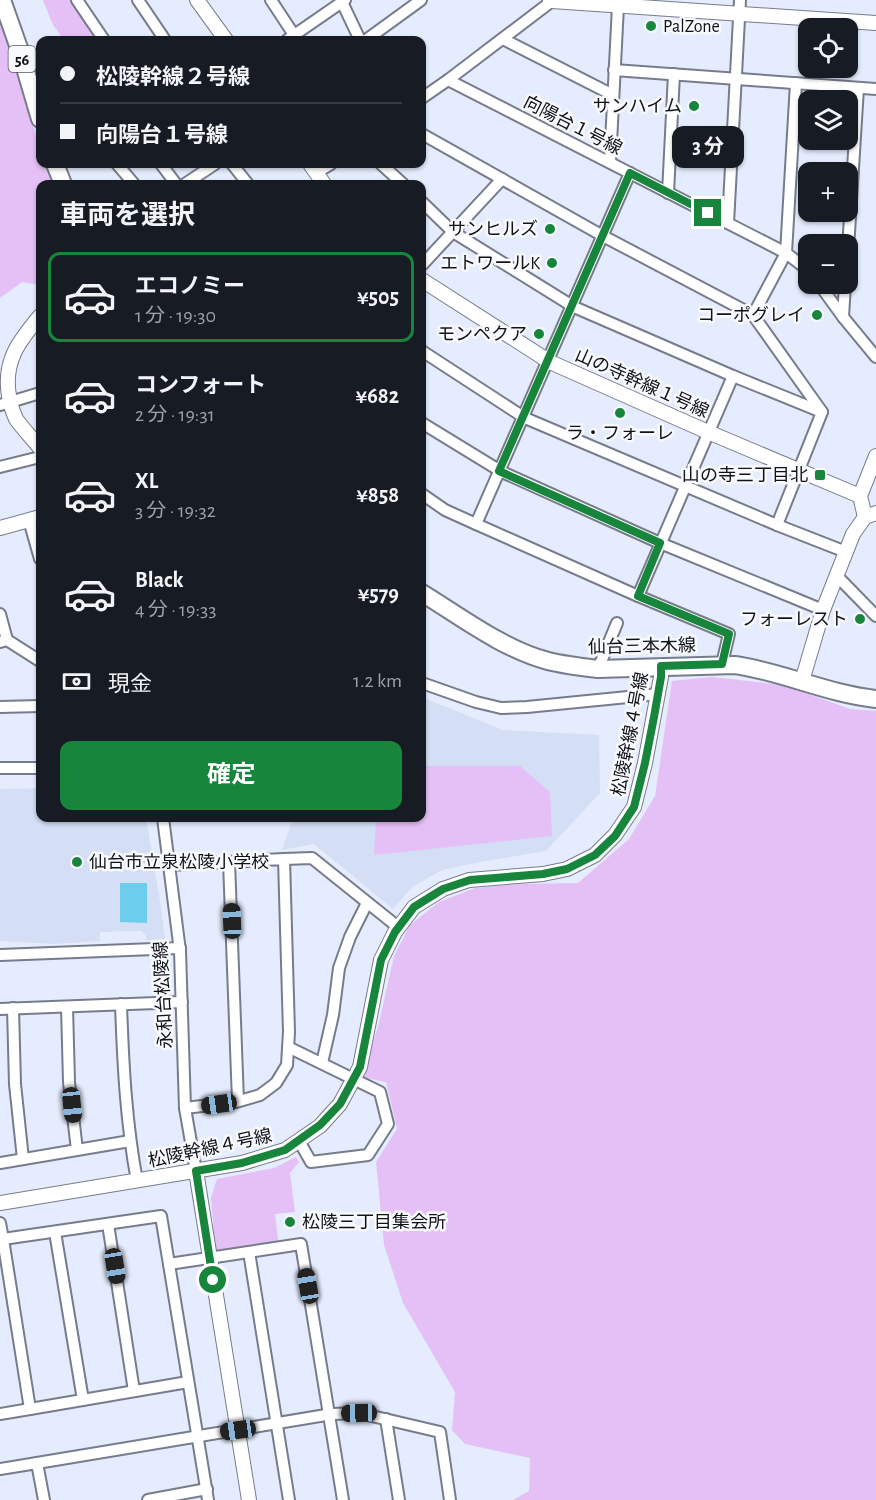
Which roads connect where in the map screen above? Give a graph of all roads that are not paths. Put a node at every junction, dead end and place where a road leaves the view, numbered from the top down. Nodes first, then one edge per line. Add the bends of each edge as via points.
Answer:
1 (2, 0) edge
2 (77, 0) edge
3 (138, 0) edge
4 (198, 0) edge
5 (272, 0) edge
6 (421, 0) edge
7 (740, 0) edge
8 (342, 1) edge
9 (551, 1) edge
10 (618, 6) junction
11 (740, 14) junction
12 (876, 22) edge
13 (101, 36) edge
14 (162, 36) edge
15 (223, 36) edge
16 (290, 36) edge
17 (294, 36) edge
18 (358, 36) edge
19 (372, 36) edge
20 (503, 39) junction
21 (614, 70) junction
22 (674, 74) junction
23 (736, 79) junction
24 (448, 80) junction
25 (796, 83) junction
26 (858, 88) junction
27 (876, 89) edge
28 (426, 95) edge
29 (613, 95) junction
30 (36, 105) edge
31 (426, 136) edge
32 (610, 162) junction
33 (120, 168) edge
34 (209, 168) edge
35 (235, 168) edge
36 (385, 168) edge
37 (630, 173) junction
38 (502, 179) junction
39 (131, 180) edge
40 (191, 180) edge
41 (245, 180) edge
42 (399, 180) edge
43 (668, 193) junction
44 (426, 206) edge
45 (728, 223) junction
46 (453, 232) junction
47 (849, 234) edge
48 (603, 236) junction
49 (786, 253) junction
50 (426, 261) edge
51 (798, 262) edge
52 (426, 283) edge
53 (826, 294) edge
54 (844, 294) edge
55 (572, 305) junction
56 (753, 315) junction
57 (843, 317) junction
58 (34, 329) edge
59 (426, 354) edge
60 (876, 357) edge
61 (548, 361) junction
62 (733, 376) junction
63 (36, 394) edge
64 (5, 403) edge
65 (822, 412) junction
66 (523, 417) junction
67 (426, 425) edge
68 (708, 432) junction
69 (36, 443) edge
70 (876, 456) edge
71 (36, 458) edge
72 (0, 467) edge
73 (499, 471) junction
74 (799, 471) junction
75 (685, 485) junction
76 (860, 496) junction
77 (426, 497) edge
78 (871, 515) edge
79 (35, 518) edge
80 (476, 524) junction
81 (777, 525) junction
82 (0, 528) edge
83 (660, 543) junction
84 (846, 552) junction
85 (837, 576) junction
86 (426, 595) edge
87 (638, 596) junction
88 (823, 610) junction
89 (0, 614) edge
90 (876, 616) edge
91 (617, 624) dead end
92 (4, 641) edge
93 (36, 659) edge
94 (722, 664) junction
95 (661, 666) junction
96 (598, 669) junction
97 (802, 681) junction
98 (426, 684) edge
99 (658, 694) junction
100 (876, 699) edge
101 (36, 706) edge
102 (0, 707) edge
103 (0, 768) edge
104 (36, 768) edge
105 (164, 822) edge
106 (284, 860) junction
107 (229, 862) junction
108 (169, 865) junction
109 (367, 903) junction
110 (398, 927) junction
111 (180, 948) junction
112 (0, 955) edge
113 (182, 1002) junction
114 (121, 1004) junction
115 (67, 1006) junction
116 (13, 1008) junction
117 (0, 1009) edge
118 (288, 1047) junction
119 (322, 1063) junction
120 (354, 1079) junction
121 (238, 1101) junction
122 (185, 1108) junction
123 (130, 1141) junction
124 (299, 1141) junction
125 (76, 1150) junction
126 (23, 1159) junction
127 (0, 1163) edge
128 (196, 1171) junction
129 (137, 1181) junction
130 (0, 1203) edge
131 (0, 1222) edge
132 (108, 1224) junction
133 (55, 1232) junction
134 (2, 1240) edge
135 (249, 1252) junction
136 (210, 1258) junction
137 (169, 1264) junction
138 (188, 1382) junction
139 (134, 1391) junction
140 (83, 1400) junction
141 (30, 1409) junction
142 (0, 1414) edge
143 (329, 1414) junction
144 (386, 1419) junction
145 (277, 1423) junction
146 (238, 1430) junction
147 (198, 1436) junction
148 (37, 1463) junction
149 (0, 1469) edge
150 (208, 1495) edge
151 (44, 1500) edge
152 (151, 1500) edge
153 (249, 1500) edge
154 (289, 1500) edge
155 (344, 1500) edge
156 (399, 1500) edge
157 (450, 1500) edge

1 - 30 main road, 56
2 - 13 street
3 - 14 street
4 - 15 street
5 - 16 street
6 - 19 street
7 - 11 street
8 - 17 street
8 - 18 street
9 - 10 street
9 - 20 street
10 - 11 street
10 - 21 street
11 - 12 street
11 - 23 street
20 - 24 street
20 - 29 street
21 - 22 street
21 - 29 street
22 - 23 street
22 - 43 street
23 - 25 street
23 - 45 street
24 - 28 street
24 - 32 street, 向陽台１号線
25 - 26 street
25 - 49 street
26 - 27 street
26 - 47 street
29 - 32 street
31 - 38 street
32 - 37 street, 向陽台１号線
33 - 39 street
34 - 40 street
35 - 41 street
36 - 42 street
37 - 43 street, 向陽台１号線
37 - 48 street
38 - 46 street
38 - 48 street
43 - 45 street, 向陽台１号線
44 - 46 street
45 - 49 street, 向陽台１号線
46 - 50 street
46 - 55 street
48 - 55 street
48 - 56 street
49 - 51 street, 向陽台１号線
49 - 56 street
52 - 61 street, 山の寺幹線１号線
53 - 57 street
54 - 57 street
55 - 61 street
55 - 62 street
56 - 65 street
57 - 60 street
58 - 64 street via 13,353
59 - 66 street
61 - 66 street
61 - 68 street, 山の寺幹線１号線
62 - 65 street
62 - 68 street
63 - 64 street
64 - 69 street
65 - 74 street
66 - 73 street
66 - 75 street
67 - 73 street
68 - 74 street, 山の寺幹線１号線
68 - 75 street
70 - 76 street
71 - 72 street
73 - 80 street
73 - 83 street
74 - 76 street, 山の寺幹線１号線
74 - 81 street
75 - 81 street
75 - 83 street
76 - 78 street
77 - 80 street
78 - 84 street via 853,534
79 - 82 street
80 - 87 street
81 - 84 street
83 - 87 street
83 - 88 street
84 - 85 street
85 - 88 street
85 - 90 street
86 - 96 main road, 仙台三本木線 via 521,651 576,667
87 - 94 street via 729,634
88 - 97 street
89 - 92 street
91 - 96 street
92 - 93 street
94 - 95 main road, 仙台三本木線
94 - 97 main road, 仙台三本木線
95 - 96 main road, 仙台三本木線
95 - 99 street, 松陵幹線４号線
97 - 100 main road, 仙台三本木線
98 - 99 street via 501,708
99 - 110 street, 松陵幹線４号線 via 634,807 615,836 595,855 567,869 470,880 443,889 414,907
101 - 102 street
103 - 104 street
105 - 108 street, 永和台松陵線
106 - 107 street
106 - 109 street via 312,858
106 - 118 street
107 - 108 street
107 - 121 street
108 - 111 street, 永和台松陵線
109 - 110 street
109 - 119 street via 339,968
110 - 120 street, 松陵幹線４号線 via 381,960 360,1067
111 - 112 street
111 - 113 street, 永和台松陵線
113 - 114 street
113 - 122 street, 永和台松陵線
114 - 115 street
114 - 123 street
115 - 116 street
115 - 125 street
116 - 117 street
116 - 126 street via 15,1084
118 - 119 street
118 - 121 street via 287,1065 276,1083 260,1095
119 - 120 street
120 - 124 street, 松陵幹線４号線 via 340,1104
120 - 124 street via 380,1092 388,1124 368,1155 311,1162
121 - 122 street
122 - 128 street, 永和台松陵線
123 - 125 street
123 - 129 street
124 - 128 street, 松陵幹線４号線 via 285,1150 242,1163
125 - 126 street
126 - 127 street
128 - 129 street, 松陵幹線４号線
128 - 136 street
129 - 130 street, 松陵幹線４号線
131 - 134 street
132 - 133 street
132 - 137 street via 161,1216
132 - 139 street
133 - 134 street
133 - 140 street
134 - 141 street
135 - 136 street
135 - 143 street via 301,1244
135 - 145 street
136 - 137 street
136 - 146 street
137 - 138 street
138 - 139 street
138 - 147 street
139 - 140 street
140 - 141 street
141 - 142 street
143 - 144 street via 359,1413
143 - 145 street
143 - 155 street
144 - 156 street
144 - 157 street via 440,1432
145 - 146 street
145 - 154 street
146 - 147 street
146 - 153 street
147 - 148 street
147 - 150 street
148 - 149 street
148 - 151 street
150 - 152 street

